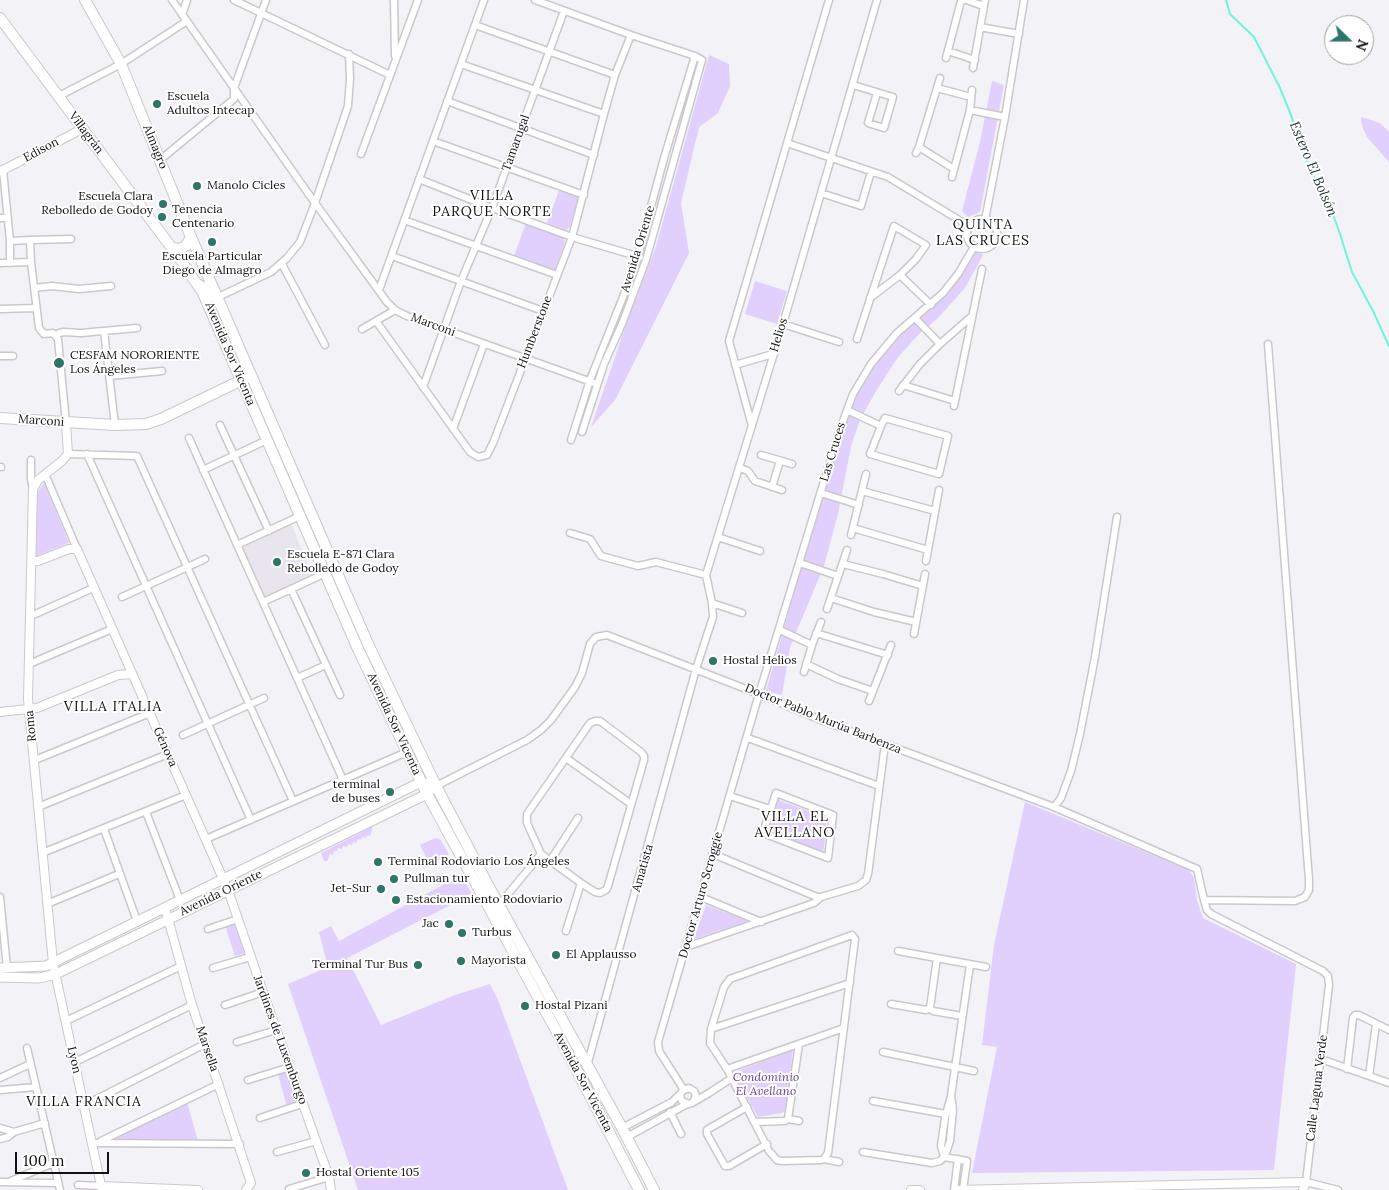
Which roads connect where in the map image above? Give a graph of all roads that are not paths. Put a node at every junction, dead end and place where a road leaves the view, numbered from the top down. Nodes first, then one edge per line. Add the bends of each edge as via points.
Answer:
1 (85, 0) edge
2 (172, 0) edge
3 (188, 0) edge
4 (234, 0) edge
5 (266, 0) edge
6 (394, 0) edge
7 (418, 0) edge
8 (484, 0) edge
9 (535, 0) edge
10 (830, 0) edge
11 (878, 0) edge
12 (966, 0) edge
13 (1024, 0) edge
14 (984, 3) edge
15 (564, 11) junction
16 (182, 14) junction
17 (261, 14) junction
18 (0, 18) edge
19 (187, 21) junction
20 (475, 25) junction
21 (980, 27) junction
22 (1019, 34) junction
23 (631, 35) junction
24 (549, 52) junction
25 (349, 54) junction
26 (695, 56) junction
27 (396, 60) junction
28 (974, 60) junction
29 (121, 64) junction
30 (461, 64) junction
31 (973, 68) dead end
32 (390, 75) junction
33 (615, 76) junction
34 (940, 78) dead end
35 (853, 85) junction
36 (234, 88) junction
37 (937, 88) junction
38 (535, 90) junction
39 (877, 93) junction
40 (59, 96) junction
41 (447, 101) junction
42 (970, 110) junction
43 (604, 114) junction
44 (1005, 117) junction
45 (82, 129) junction
46 (521, 129) junction
47 (433, 141) junction
48 (787, 143) junction
49 (361, 154) dead end
50 (594, 155) junction
51 (831, 158) junction
52 (160, 160) junction
53 (507, 168) junction
54 (954, 169) junction
55 (2, 170) edge
56 (870, 172) junction
57 (952, 177) dead end
58 (419, 179) junction
59 (821, 193) junction
60 (584, 194) junction
61 (315, 203) junction
62 (492, 208) junction
63 (0, 218) edge
64 (8, 218) junction
65 (404, 220) junction
66 (985, 220) junction
67 (969, 226) junction
68 (572, 236) junction
69 (192, 237) junction
70 (72, 239) dead end
71 (30, 240) junction
72 (10, 241) junction
73 (476, 246) junction
74 (974, 247) junction
75 (172, 248) junction
76 (198, 251) junction
77 (638, 255) junction
78 (392, 256) junction
79 (180, 259) junction
80 (646, 260) junction
81 (31, 262) junction
82 (0, 263) edge
83 (10, 263) junction
84 (282, 264) junction
85 (982, 269) dead end
86 (557, 275) junction
87 (900, 275) junction
88 (461, 281) junction
89 (198, 282) junction
90 (111, 286) dead end
91 (34, 288) junction
92 (379, 290) junction
93 (218, 297) junction
94 (870, 298) junction
95 (931, 305) junction
96 (36, 308) junction
97 (0, 309) edge
98 (395, 310) junction
99 (543, 311) junction
100 (972, 316) junction
101 (915, 318) junction
102 (376, 321) junction
103 (783, 324) junction
104 (137, 328) dead end
105 (362, 329) dead end
106 (444, 329) junction
107 (104, 331) junction
108 (56, 336) junction
109 (857, 339) dead end
110 (839, 342) dead end
111 (484, 344) junction
112 (940, 344) junction
113 (1268, 344) dead end
114 (325, 345) dead end
115 (774, 354) junction
116 (0, 356) edge
117 (13, 356) dead end
118 (526, 358) junction
119 (735, 365) junction
120 (162, 371) dead end
121 (251, 375) junction
122 (110, 376) junction
123 (241, 380) junction
124 (590, 380) junction
125 (597, 384) junction
126 (903, 385) junction
127 (423, 387) junction
128 (898, 391) dead end
129 (847, 410) junction
130 (0, 418) edge
131 (66, 423) junction
132 (115, 425) junction
133 (220, 425) dead end
134 (881, 426) junction
135 (752, 427) junction
136 (453, 429) junction
137 (582, 432) dead end
138 (189, 438) dead end
139 (267, 440) junction
140 (571, 440) dead end
141 (68, 454) junction
142 (87, 454) junction
143 (761, 455) dead end
144 (234, 456) junction
145 (32, 460) dead end
146 (780, 461) junction
147 (792, 464) dead end
148 (740, 468) junction
149 (203, 470) junction
150 (45, 474) junction
151 (866, 474) dead end
152 (772, 487) junction
153 (33, 489) junction
154 (782, 490) dead end
155 (939, 490) dead end
156 (862, 491) junction
157 (821, 493) junction
158 (859, 505) junction
159 (935, 511) junction
160 (300, 516) junction
161 (1117, 516) dead end
162 (269, 531) junction
163 (570, 533) dead end
164 (718, 537) junction
165 (237, 545) junction
166 (73, 549) junction
167 (847, 550) dead end
168 (928, 550) junction
169 (760, 551) dead end
170 (205, 558) dead end
171 (32, 561) junction
172 (926, 561) dead end
173 (800, 563) junction
174 (842, 564) junction
175 (186, 566) junction
176 (335, 568) junction
177 (325, 573) junction
178 (925, 574) dead end
179 (706, 575) junction
180 (838, 576) junction
181 (146, 586) junction
182 (923, 586) junction
183 (93, 588) junction
184 (291, 589) junction
185 (122, 597) dead end
186 (831, 598) junction
187 (263, 602) junction
188 (712, 603) junction
189 (827, 609) dead end
190 (742, 613) dead end
191 (30, 616) junction
192 (821, 622) dead end
193 (916, 622) junction
194 (112, 629) junction
195 (780, 630) junction
196 (816, 633) junction
197 (914, 634) dead end
198 (593, 640) joint
199 (812, 645) junction
200 (892, 645) dead end
201 (888, 655) junction
202 (29, 664) junction
203 (806, 664) junction
204 (326, 665) junction
205 (696, 669) junction
206 (804, 672) dead end
207 (132, 674) junction
208 (297, 678) junction
209 (873, 691) junction
210 (760, 694) junction
211 (340, 695) dead end
212 (264, 698) dead end
213 (870, 701) dead end
214 (249, 704) junction
215 (29, 709) junction
216 (0, 712) edge
217 (150, 713) junction
218 (208, 724) junction
219 (183, 734) dead end
220 (748, 738) junction
221 (885, 744) junction
222 (407, 752) junction
223 (168, 754) junction
224 (566, 758) junction
225 (35, 760) junction
226 (343, 780) junction
227 (421, 782) junction
228 (436, 786) junction
229 (879, 786) junction
230 (427, 794) junction
231 (186, 795) junction
232 (730, 796) junction
233 (293, 801) junction
234 (374, 804) junction
235 (631, 804) junction
236 (38, 807) junction
237 (1054, 807) junction
238 (770, 809) junction
239 (146, 812) junction
240 (381, 816) junction
241 (578, 818) dead end
242 (250, 820) junction
243 (104, 829) junction
244 (309, 837) junction
245 (206, 839) junction
246 (310, 850) junction
247 (42, 853) junction
248 (541, 854) junction
249 (714, 854) junction
250 (550, 861) junction
251 (119, 874) junction
252 (224, 879) junction
253 (582, 883) junction
254 (228, 890) junction
255 (481, 893) junction
256 (701, 897) junction
257 (0, 898) edge
258 (821, 898) junction
259 (180, 900) junction
260 (497, 900) junction
261 (1204, 900) junction
262 (47, 904) junction
263 (165, 908) junction
264 (169, 919) junction
265 (238, 919) junction
266 (137, 921) junction
267 (761, 922) junction
268 (1, 923) edge
269 (208, 929) dead end
270 (566, 931) dead end
271 (686, 947) junction
272 (898, 951) dead end
273 (250, 957) junction
274 (937, 958) junction
275 (53, 963) junction
276 (970, 964) junction
277 (181, 966) junction
278 (986, 967) dead end
279 (4, 968) edge
280 (213, 968) dead end
281 (56, 974) junction
282 (0, 977) edge
283 (850, 983) junction
284 (263, 992) junction
285 (891, 1004) dead end
286 (192, 1005) junction
287 (225, 1005) dead end
288 (930, 1008) junction
289 (962, 1016) junction
290 (66, 1021) junction
291 (1376, 1024) junction
292 (844, 1028) junction
293 (711, 1029) junction
294 (276, 1030) junction
295 (1389, 1030) edge
296 (558, 1034) junction
297 (237, 1042) dead end
298 (575, 1043) junction
299 (205, 1044) junction
300 (800, 1044) junction
301 (27, 1048) dead end
302 (883, 1052) dead end
303 (1320, 1059) junction
304 (75, 1062) junction
305 (30, 1064) junction
306 (588, 1066) junction
307 (290, 1067) junction
308 (955, 1067) junction
309 (727, 1069) junction
310 (1347, 1069) junction
311 (974, 1071) dead end
312 (1370, 1076) junction
313 (0, 1078) edge
314 (732, 1078) junction
315 (248, 1080) dead end
316 (1389, 1083) edge
317 (219, 1084) junction
318 (36, 1086) junction
319 (0, 1090) edge
320 (682, 1091) junction
321 (694, 1091) junction
322 (709, 1093) junction
323 (951, 1096) junction
324 (873, 1101) dead end
325 (690, 1103) junction
326 (302, 1104) junction
327 (85, 1105) junction
328 (747, 1107) junction
329 (670, 1112) junction
330 (946, 1114) junction
331 (260, 1118) dead end
332 (788, 1119) junction
333 (799, 1121) dead end
334 (755, 1122) junction
335 (45, 1123) junction
336 (0, 1128) edge
337 (622, 1128) junction
338 (608, 1130) junction
339 (14, 1132) junction
340 (681, 1134) dead end
341 (627, 1137) junction
342 (0, 1139) edge
343 (316, 1141) junction
344 (96, 1143) junction
345 (240, 1144) junction
346 (766, 1144) junction
347 (277, 1152) dead end
348 (863, 1152) dead end
349 (944, 1157) junction
350 (824, 1159) junction
351 (958, 1159) junction
352 (839, 1162) dead end
353 (53, 1163) junction
354 (330, 1177) junction
355 (0, 1182) edge
356 (8, 1182) junction
357 (1306, 1182) junction
358 (78, 1185) dead end
359 (1241, 1186) edge
360 (59, 1187) edge
361 (102, 1188) edge
362 (250, 1188) edge
363 (289, 1189) edge
364 (1090, 1189) edge
365 (198, 1190) edge
366 (331, 1190) edge
367 (639, 1190) edge
368 (654, 1190) edge
369 (910, 1190) edge
370 (920, 1190) edge
371 (955, 1190) edge
372 (963, 1190) edge
373 (1303, 1190) edge
374 (1338, 1190) edge

1 - 29 main road, Almagro
2 - 16 street, Marconi
3 - 16 street
4 - 17 street
5 - 17 street
6 - 27 street
7 - 27 street
8 - 20 street
9 - 15 street
10 - 48 street
11 - 35 street, Helios
12 - 14 street
12 - 28 street via 961,2 948,55
13 - 22 street
14 - 21 street
15 - 23 street
15 - 24 street, Tamarugal
16 - 19 street, Marconi
17 - 25 street
17 - 36 street
18 - 40 main road, Villagrán
19 - 29 street
19 - 36 street, Marconi
20 - 24 street
20 - 30 street
21 - 22 street
21 - 28 street
22 - 44 street
23 - 26 street
23 - 33 street, Humberstone
24 - 33 street
24 - 38 street, Tamarugal
25 - 32 street
25 - 61 street via 348,106
26 - 77 street, Avenida Oriente
26 - 80 street, Avenida Oriente via 702,60
27 - 32 street
28 - 31 street
29 - 40 street
29 - 52 main road, Almagro
30 - 38 street
30 - 41 street
32 - 49 street
33 - 43 street, Humberstone
34 - 37 street
35 - 39 street
35 - 51 street, Helios
36 - 52 street via 234,99 228,105
36 - 61 street, Marconi
37 - 42 street via 972,93
37 - 54 street via 918,150
38 - 43 street
38 - 46 street, Tamarugal
39 - 39 street via 893,97 884,128 868,123
40 - 45 main road, Villagrán
41 - 46 street
41 - 47 street
42 - 44 street
42 - 54 street
43 - 50 street, Humberstone
44 - 66 street
45 - 55 street, Edison
45 - 75 main road, Villagrán
46 - 50 street
46 - 53 street, Tamarugal
47 - 53 street
47 - 58 street
48 - 51 street
48 - 119 street via 729,341
50 - 60 street, Humberstone
51 - 56 street
51 - 59 street, Helios
52 - 69 main road, Almagro
53 - 60 street
53 - 62 street, Tamarugal
54 - 57 street
55 - 64 street
56 - 59 street via 861,206
56 - 67 street via 888,178
58 - 62 street
58 - 65 street
59 - 103 street, Helios
60 - 68 street, Humberstone
61 - 84 street via 300,242
61 - 92 street, Marconi
62 - 68 street
62 - 73 street, Tamarugal
63 - 64 street
64 - 72 street
65 - 73 street
65 - 78 street
66 - 67 street via 976,220
66 - 74 street via 995,227 996,240 986,249
67 - 74 street via 968,240
68 - 77 street
68 - 86 street, Humberstone
69 - 75 main road via 186,246
69 - 76 main road, Almagro
70 - 71 street
71 - 72 street
71 - 81 street
72 - 83 street
73 - 86 street
73 - 88 street, Tamarugal
74 - 95 street, Las Cruces via 958,274
75 - 79 main road, Avenida Sor Vicenta
76 - 79 main road via 188,251
76 - 93 main road, Almagro
77 - 80 street
77 - 124 street, Avenida Oriente
78 - 88 street
78 - 92 street
79 - 89 main road, Avenida Sor Vicenta
80 - 125 street, Avenida Oriente
81 - 83 street
81 - 91 street
82 - 83 street
84 - 93 street
84 - 114 street
85 - 100 street
86 - 99 street, Humberstone
87 - 94 street
87 - 94 street via 926,245 894,226
87 - 95 street
88 - 99 street
88 - 106 street, Tamarugal
89 - 93 street via 213,298
89 - 123 main road, Avenida Sor Vicenta
90 - 91 street
91 - 96 street
92 - 98 street, Marconi
93 - 121 main road, Avenida Sor Vicenta
94 - 109 street
95 - 101 street, Las Cruces
96 - 97 street
96 - 108 street via 41,331
98 - 102 street
98 - 106 street, Marconi
99 - 118 street, Humberstone
100 - 112 street
100 - 126 street via 954,403
101 - 112 street
101 - 129 street, Las Cruces via 887,343 871,364
102 - 105 street
102 - 127 street, Humberstone
103 - 110 street
103 - 115 street, Helios
104 - 107 street
106 - 111 street, Marconi
106 - 127 street, Tamarugal
107 - 108 street via 64,332
107 - 122 street
108 - 131 street
111 - 118 street, Marconi
111 - 136 street
112 - 126 street
113 - 261 street via 1309,890 1305,897 1295,901
115 - 119 street
115 - 135 street, Helios
116 - 117 street
118 - 124 street, Marconi
118 - 136 street, Humberstone via 489,453 481,457 472,454
119 - 135 street
120 - 122 street
121 - 123 main road, Marconi
121 - 176 main road, Avenida Sor Vicenta
122 - 132 street
123 - 132 main road, Marconi via 154,422
123 - 139 main road, Avenida Sor Vicenta
124 - 125 street, Marconi
124 - 140 street, Avenida Oriente
125 - 137 street, Avenida Oriente
126 - 128 street
127 - 136 street, Humberstone
129 - 134 street
129 - 157 street, Las Cruces
130 - 131 main road, Marconi
131 - 132 main road, Marconi
131 - 141 street
133 - 144 street
134 - 134 street via 870,454 939,474 948,436 884,418
135 - 148 street, Helios
138 - 149 street
139 - 144 street
139 - 160 main road, Avenida Sor Vicenta
141 - 142 street
141 - 150 street
142 - 175 street via 137,456
142 - 181 street
143 - 146 street
144 - 149 street
144 - 162 street
145 - 153 street, Roma
146 - 147 street
146 - 152 street
148 - 152 street via 748,471 755,481
148 - 164 street, Helios
149 - 165 street
150 - 153 street
150 - 166 street, Génova
151 - 156 street
152 - 154 street
153 - 171 street, Roma
155 - 159 street
156 - 158 street
156 - 159 street
157 - 158 street
157 - 173 street, Las Cruces
158 - 168 street via 852,531
159 - 168 street
160 - 162 street
160 - 177 main road, Avenida Sor Vicenta
161 - 237 street via 1080,734 1068,780
162 - 165 street
163 - 179 street via 590,539 601,556 638,566 656,562
164 - 169 street
164 - 179 street, Helios
165 - 187 street
166 - 171 street
166 - 183 street, Génova
167 - 174 street
168 - 172 street
170 - 175 street
171 - 191 street, Roma
173 - 180 street
173 - 195 street, Las Cruces
174 - 180 street
174 - 182 street
175 - 181 street
175 - 214 street
176 - 177 street
176 - 228 main road, Avenida Sor Vicenta
177 - 184 street
177 - 222 main road, Avenida Sor Vicenta
178 - 182 street
179 - 188 street, Helios
180 - 186 street
181 - 185 street
181 - 218 street
182 - 193 street
183 - 191 street
183 - 194 street, Génova
184 - 187 street
184 - 204 street
186 - 189 street
186 - 193 street
187 - 208 street
188 - 190 street
188 - 205 street, Helios via 714,617
191 - 202 street, Roma
192 - 196 street
193 - 197 street
194 - 202 street
194 - 207 street, Génova
195 - 199 street
195 - 210 street, Las Cruces
196 - 199 street
196 - 201 street
198 - 205 street, Doctor Pablo Murúa Barbenza via 606,635
198 - 228 street, Avenida Oriente via 580,679 547,725 527,740
199 - 203 street
200 - 201 street
201 - 209 street
202 - 215 street, Roma
203 - 206 street
203 - 209 street
204 - 208 street
204 - 211 street
205 - 210 street, Doctor Pablo Murúa Barbenza
205 - 306 street, Amatista
207 - 215 street via 118,675
207 - 217 street, Génova
208 - 226 street
209 - 213 street
210 - 220 street, Doctor Arturo Scroggie
210 - 221 street, Doctor Pablo Murúa Barbenza
212 - 214 street
214 - 218 street
214 - 233 street
215 - 216 street
215 - 225 street, Roma
217 - 223 street, Génova
217 - 225 street
218 - 219 street
218 - 242 street
220 - 229 street
220 - 232 street, Doctor Arturo Scroggie
221 - 229 street
221 - 237 street, Doctor Pablo Murúa Barbenza
222 - 226 street
222 - 227 main road, Avenida Sor Vicenta
223 - 231 street, Génova
223 - 236 street
224 - 235 street
224 - 235 street via 590,723 600,721 644,756
224 - 248 street via 528,814 530,832
225 - 236 street, Roma
226 - 233 street
227 - 228 main road
227 - 230 main road, Avenida Sor Vicenta
227 - 234 main road, Avenida Oriente
228 - 230 main road, Avenida Oriente
228 - 260 main road, Avenida Sor Vicenta
229 - 258 street via 866,880 858,886
230 - 240 main road, Avenida Oriente
230 - 255 main road, Avenida Sor Vicenta
231 - 239 street
231 - 245 street, Génova
232 - 238 street
232 - 249 street, Doctor Arturo Scroggie
233 - 242 street
234 - 240 main road
234 - 244 main road, Avenida Oriente
235 - 253 street via 607,888 598,892
236 - 247 street, Roma
237 - 261 street, Doctor Pablo Murúa Barbenza via 1196,869
238 - 238 street via 763,833 828,858 833,815 776,793
239 - 243 street
239 - 259 street
240 - 246 main road, Avenida Oriente
241 - 250 street
242 - 245 street
243 - 247 street
243 - 251 street
244 - 246 main road via 306,841
244 - 252 main road, Avenida Oriente
245 - 252 street, Génova
246 - 254 main road, Avenida Oriente
247 - 262 street, Roma
248 - 250 street
248 - 260 street
249 - 256 street, Doctor Arturo Scroggie
249 - 258 street
250 - 253 street
251 - 262 street
251 - 266 street
252 - 254 street, Génova
252 - 259 main road, Avenida Oriente
253 - 270 street
254 - 264 main road, Avenida Oriente
254 - 265 street, Jardines de Luxemburgo
255 - 260 main road
255 - 296 main road, Avenida Sor Vicenta
256 - 267 street
256 - 271 street, Doctor Arturo Scroggie
257 - 268 street
258 - 267 street
259 - 263 main road, Avenida Oriente
260 - 298 main road, Avenida Sor Vicenta
261 - 303 street, Calle Laguna Verde via 1211,914 1328,976
262 - 275 street, Roma
263 - 264 street, Marsella
263 - 266 main road, Avenida Oriente
264 - 277 street, Marsella
264 - 281 main road, Avenida Oriente
265 - 269 street
265 - 273 street, Jardines de Luxemburgo
266 - 275 main road, Avenida Oriente
267 - 271 street
268 - 279 street
271 - 320 street, Doctor Arturo Scroggie via 657,1044
272 - 274 street
273 - 280 street
273 - 284 street, Jardines de Luxemburgo
274 - 276 street
274 - 288 street
275 - 279 main road, Avenida Oriente via 41,968
275 - 281 street, Lyon
276 - 278 street
276 - 289 street
277 - 286 street, Marsella
277 - 290 street
281 - 282 main road, Avenida Oriente via 39,978
281 - 290 street, Lyon
283 - 292 street
283 - 293 street
283 - 293 street via 855,939 852,935 730,979 724,987
284 - 287 street
284 - 294 street, Jardines de Luxemburgo
285 - 288 street
286 - 299 street, Marsella
286 - 304 street
288 - 289 street
289 - 308 street
290 - 304 street, Lyon
291 - 295 street
291 - 310 street via 1359,1015 1353,1018
291 - 312 street
292 - 300 street
292 - 350 street via 828,1153
293 - 309 street via 710,1043
294 - 297 street
294 - 307 street, Jardines de Luxemburgo
296 - 298 main road
296 - 338 main road, Avenida Sor Vicenta
298 - 306 main road, Avenida Sor Vicenta
299 - 317 street, Marsella
299 - 327 street
300 - 309 street
300 - 332 street
301 - 305 street
302 - 308 street
303 - 310 street
303 - 357 street, Calle Laguna Verde
304 - 327 street, Lyon
305 - 313 street
305 - 318 street
306 - 337 main road, Avenida Sor Vicenta
307 - 315 street
307 - 326 street, Jardines de Luxemburgo
308 - 311 street
308 - 323 street
309 - 314 street
310 - 312 street
312 - 316 street
314 - 322 street
314 - 328 street
317 - 344 street
317 - 345 street, Marsella
318 - 319 street
318 - 335 street
320 - 321 street via 689,1088
320 - 325 street, Doctor Arturo Scroggie via 682,1101
320 - 337 street via 672,1102
321 - 322 street
321 - 325 street via 696,1096
322 - 325 street
323 - 330 street
323 - 349 street via 954,1109 950,1141
324 - 330 street
325 - 329 street
326 - 331 street
326 - 343 street, Jardines de Luxemburgo
327 - 344 street, Lyon
328 - 334 street
328 - 346 street via 707,1130 707,1134 725,1166
329 - 340 street
329 - 341 street
330 - 349 street via 941,1146
332 - 333 street
332 - 334 street
334 - 346 street
335 - 339 street
335 - 353 street
336 - 339 street
337 - 341 main road, Avenida Sor Vicenta
338 - 341 main road
338 - 367 main road, Avenida Sor Vicenta
339 - 342 street
341 - 368 main road, Avenida Sor Vicenta
343 - 347 street
343 - 354 street, Jardines de Luxemburgo
344 - 345 street
344 - 361 street, Lyon
345 - 362 street, Marsella
346 - 350 street via 777,1160
348 - 349 street via 932,1163
349 - 351 street
350 - 352 street
351 - 371 street
351 - 372 street via 967,1161
353 - 356 street
353 - 360 street
354 - 363 street
354 - 366 street, Jardines de Luxemburgo
355 - 356 street
356 - 360 street
357 - 359 street
357 - 373 street, Calle Laguna Verde
357 - 374 street
358 - 361 street
359 - 364 street
361 - 365 street
364 - 372 street
369 - 370 street
371 - 372 street

